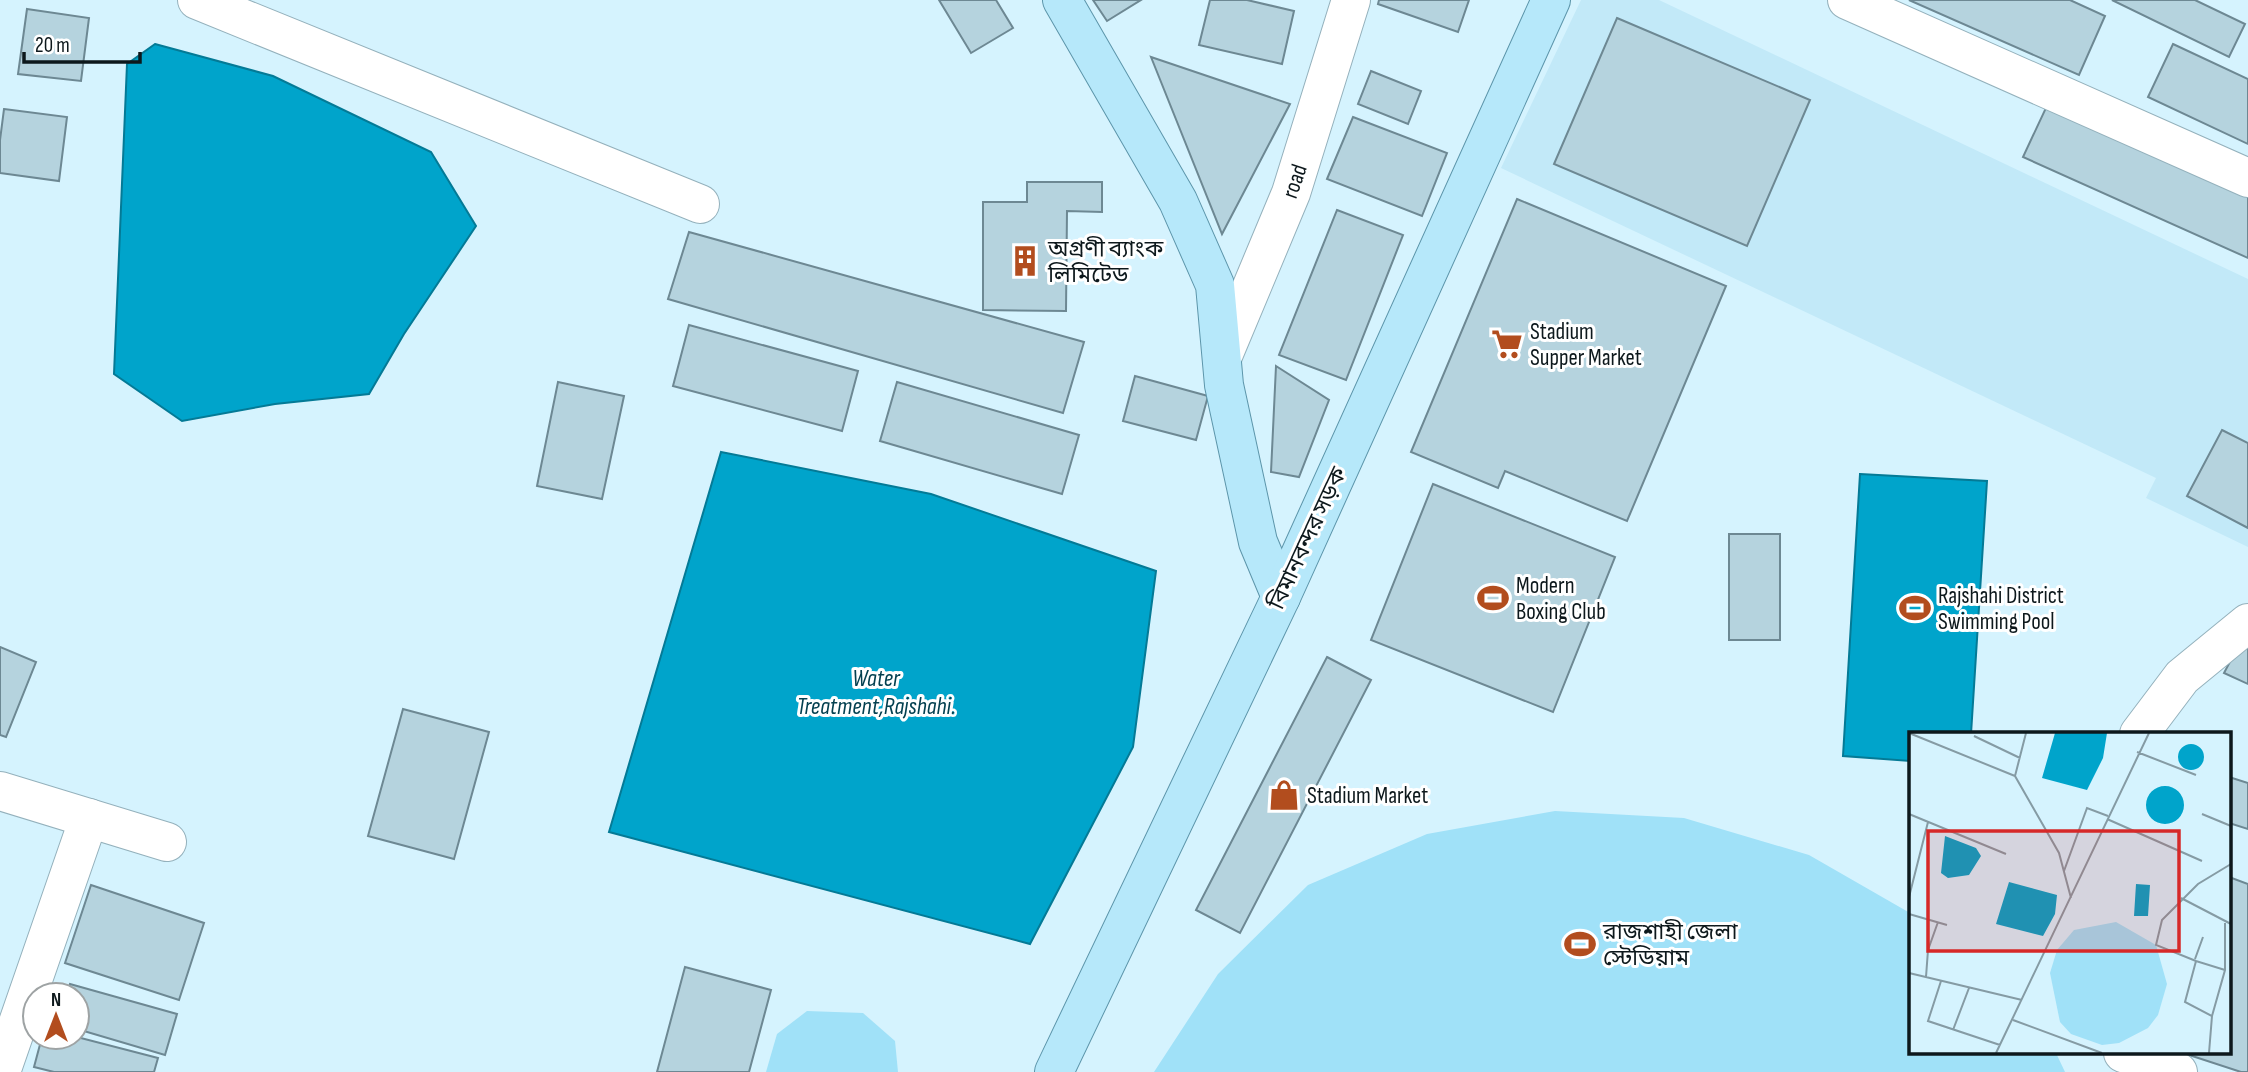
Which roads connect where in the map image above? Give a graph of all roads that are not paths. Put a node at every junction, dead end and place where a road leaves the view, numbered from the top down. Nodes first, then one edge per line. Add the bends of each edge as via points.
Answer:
1 (197, 0) edge
2 (1062, 0) edge
3 (1351, 0) edge
4 (1551, 0) edge
5 (1847, 0) edge
6 (2248, 177) edge
7 (700, 204) dead end
8 (1222, 358) junction
9 (1281, 597) junction
10 (2248, 623) edge
11 (2141, 732) edge
12 (0, 791) edge
13 (89, 818) junction
14 (167, 842) dead end
15 (2126, 1054) edge
16 (1, 1072) edge
17 (1054, 1072) edge
18 (2178, 1072) edge

1 - 7 street
2 - 8 main road via 1178,201 1215,285
3 - 8 street, road via 1291,193
4 - 9 main road, বিমানবন্দর সড়ক
5 - 6 street
8 - 9 main road via 1258,542
9 - 17 main road, বিমানবন্দর সড়ক
10 - 11 street via 2182,677
12 - 13 street
13 - 14 street
13 - 16 street
15 - 18 street

